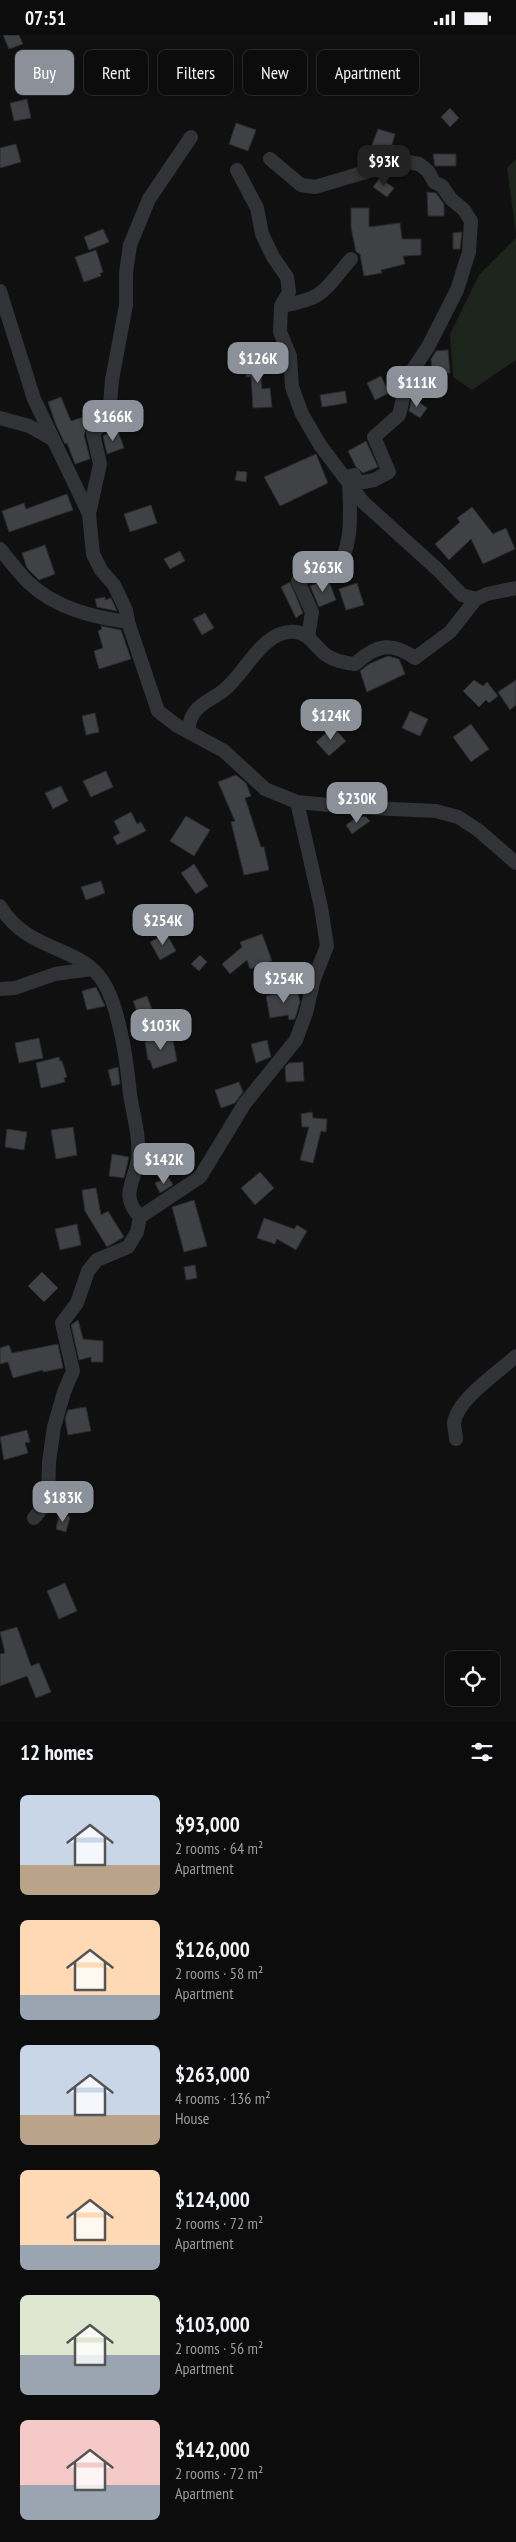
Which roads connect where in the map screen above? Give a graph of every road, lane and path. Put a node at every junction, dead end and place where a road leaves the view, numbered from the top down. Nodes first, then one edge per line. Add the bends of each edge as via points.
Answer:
1 (191, 137) dead end
2 (270, 159) dead end
3 (237, 170) dead end
4 (351, 259) dead end
5 (0, 291) edge
6 (282, 306) junction
7 (0, 418) edge
8 (52, 439) junction
9 (349, 481) junction
10 (89, 514) junction
11 (0, 549) edge
12 (516, 588) edge
13 (476, 599) junction
14 (128, 623) junction
15 (308, 637) junction
16 (188, 731) junction
17 (297, 802) junction
18 (516, 863) edge
19 (0, 907) edge
20 (92, 969) junction
21 (0, 989) edge
22 (140, 1217) junction
23 (516, 1356) edge
24 (456, 1439) dead end
25 (34, 1518) dead end

1 - 10 street via 149,199 130,245 126,305 112,380 109,417 93,433 100,464
2 - 9 street via 301,185 316,187 386,166 408,162 419,164 471,221 469,252 458,290 408,377 398,415 374,437 389,472 374,480 358,483 354,475
3 - 6 street via 258,208 262,234 269,249 287,277 289,292
4 - 6 street via 327,290 306,302
5 - 8 street via 34,399
6 - 9 street via 280,332 290,356 292,387 302,414 331,463
7 - 8 street via 29,426
8 - 10 street
9 - 13 street via 364,502 462,595
9 - 15 street via 349,541 342,562 334,572 322,569 298,581 312,612
10 - 14 street via 93,554 100,570 114,585 126,610
11 - 14 street via 29,582 56,601 89,616
12 - 13 street
13 - 15 street via 450,632 414,658 400,647 380,648 368,652 355,664 341,662 325,654
14 - 16 street via 158,711
15 - 16 street via 289,632 269,640 225,689 200,706 190,719
16 - 17 street via 224,751 265,789
17 - 18 street via 436,811 458,817
17 - 22 street via 327,946 296,1040 246,1103 200,1177
19 - 20 street via 14,926 27,936 76,958
20 - 21 street via 55,974 15,988
20 - 22 street via 108,991 122,1037 138,1149 128,1198
22 - 25 street via 137,1232 128,1247 97,1260 88,1271 77,1303 62,1323 73,1371 54,1427 48,1501
23 - 24 street via 466,1400 457,1412 454,1423

